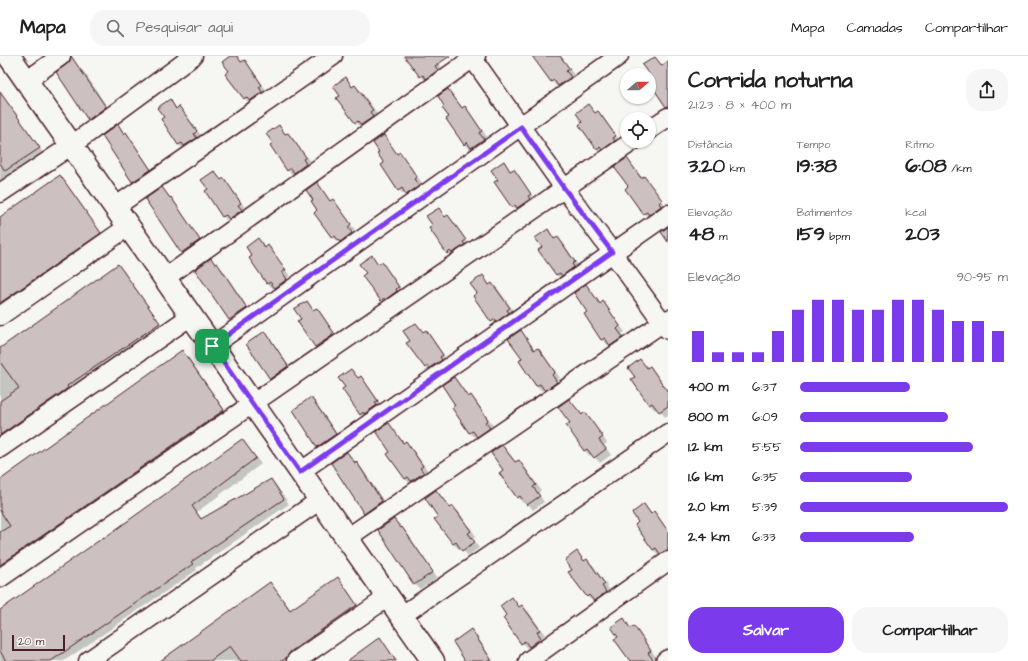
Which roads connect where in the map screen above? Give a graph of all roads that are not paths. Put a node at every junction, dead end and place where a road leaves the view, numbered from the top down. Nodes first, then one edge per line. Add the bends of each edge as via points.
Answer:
1 (9, 56) edge
2 (61, 56) edge
3 (193, 56) edge
4 (332, 56) edge
5 (619, 56) edge
6 (474, 57) edge
7 (26, 81) junction
8 (668, 117) edge
9 (656, 125) edge
10 (521, 127) junction
11 (72, 145) junction
12 (623, 148) edge
13 (564, 188) junction
14 (0, 193) edge
15 (115, 207) junction
16 (668, 214) edge
17 (128, 226) junction
18 (612, 252) junction
19 (164, 278) junction
20 (0, 316) edge
21 (191, 316) junction
22 (666, 324) edge
23 (212, 346) junction
24 (252, 404) junction
25 (668, 433) edge
26 (0, 448) edge
27 (300, 472) junction
28 (320, 500) junction
29 (347, 538) junction
30 (668, 561) edge
31 (0, 578) edge
32 (388, 597) junction
33 (401, 616) junction
34 (668, 659) edge
35 (88, 661) edge
36 (296, 661) edge
37 (433, 661) edge
38 (528, 661) edge
39 (665, 661) edge

1 - 7 street
2 - 7 street
3 - 11 street
4 - 15 street
5 - 10 street
6 - 10 street
6 - 19 street
7 - 11 street
8 - 9 street
10 - 13 street
10 - 23 street
11 - 14 street
11 - 15 street
12 - 13 street
13 - 18 street
13 - 24 street
15 - 17 street
16 - 18 street
17 - 19 street
17 - 20 street
18 - 22 street
18 - 27 street
19 - 21 street
21 - 23 street
21 - 26 street
22 - 29 street
23 - 24 street
24 - 27 street
24 - 31 street
25 - 33 street
27 - 28 street
28 - 29 street
28 - 35 street
29 - 32 street
30 - 38 street
32 - 33 street
32 - 36 street
33 - 37 street
34 - 39 street

